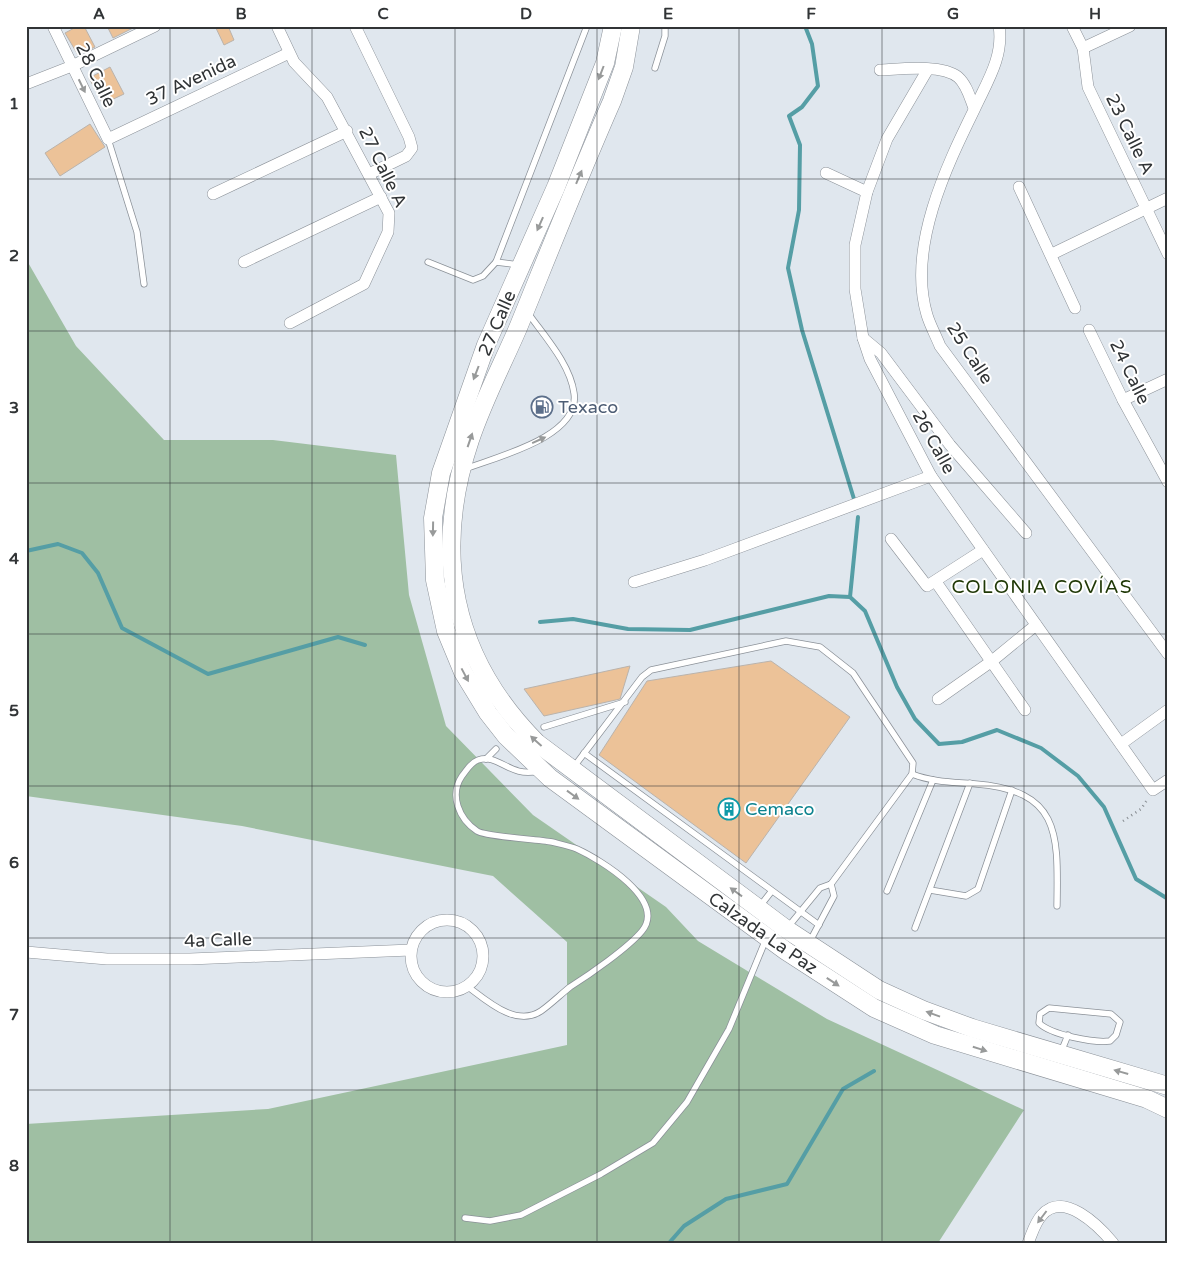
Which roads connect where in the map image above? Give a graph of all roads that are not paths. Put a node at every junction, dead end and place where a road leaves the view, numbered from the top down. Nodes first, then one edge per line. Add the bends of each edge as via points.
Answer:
1 (53, 26) edge
2 (156, 26) edge
3 (277, 26) edge
4 (355, 26) edge
5 (577, 26) edge
6 (613, 26) edge
7 (631, 26) edge
8 (665, 26) edge
9 (999, 26) edge
10 (1072, 26) edge
11 (1130, 26) edge
12 (586, 28) edge
13 (1083, 48) junction
14 (289, 53) junction
15 (72, 66) junction
16 (655, 68) dead end
17 (928, 69) junction
18 (880, 70) dead end
19 (26, 84) edge
20 (974, 108) junction
21 (347, 131) junction
22 (108, 139) junction
23 (826, 173) dead end
24 (369, 174) junction
25 (1019, 187) dead end
26 (867, 192) junction
27 (213, 194) dead end
28 (381, 197) junction
29 (1168, 198) edge
30 (1146, 209) junction
31 (1052, 254) junction
32 (1168, 254) edge
33 (244, 262) dead end
34 (428, 262) dead end
35 (496, 262) junction
36 (521, 266) junction
37 (144, 284) dead end
38 (1075, 308) dead end
39 (525, 309) junction
40 (290, 323) dead end
41 (1089, 330) dead end
42 (863, 338) junction
43 (1168, 380) edge
44 (1123, 400) junction
45 (461, 470) junction
46 (932, 476) junction
47 (1168, 482) edge
48 (1026, 533) dead end
49 (891, 539) dead end
50 (983, 550) junction
51 (634, 582) dead end
52 (936, 582) junction
53 (1036, 625) junction
54 (463, 626) joint
55 (446, 631) joint
56 (1168, 654) edge
57 (992, 661) junction
58 (938, 700) dead end
59 (624, 702) junction
60 (1025, 710) dead end
61 (1168, 710) edge
62 (544, 727) dead end
63 (1121, 744) junction
64 (496, 749) dead end
65 (584, 753) junction
66 (486, 759) junction
67 (572, 769) junction
68 (541, 770) junction
69 (912, 774) junction
70 (933, 780) junction
71 (1168, 780) edge
72 (970, 783) junction
73 (1012, 790) junction
74 (831, 884) junction
75 (930, 890) junction
76 (888, 891) dead end
77 (771, 892) junction
78 (1057, 906) dead end
79 (758, 908) junction
80 (800, 913) junction
81 (818, 926) junction
82 (915, 928) dead end
83 (786, 929) junction
84 (766, 937) junction
85 (808, 944) junction
86 (411, 950) junction
87 (26, 952) edge
88 (467, 986) junction
89 (1068, 1035) junction
90 (1060, 1055) junction
91 (1168, 1086) edge
92 (1168, 1109) edge
93 (464, 1218) dead end
94 (1028, 1243) edge
95 (1113, 1243) edge

1 - 15 street, 28 Calle
2 - 15 street
3 - 14 street, 27 Calle A
4 - 24 street via 412,148 406,156
5 - 12 lane
6 -> 36 main road, 27 Calle via 605,63
39 -> 7 main road, 27 Calle via 612,101 624,67
8 - 16 lane
9 - 20 street, 25 Calle via 1001,42 993,72
10 - 13 street, 23 Calle A
11 - 13 street
12 - 35 lane
13 - 30 street, 23 Calle A via 1088,87
14 - 21 street, 27 Calle A via 327,97
14 - 22 street, 37 Avenida
15 - 19 street
15 -> 22 street, 28 Calle
17 - 18 street
17 - 20 street via 959,78
17 - 26 street, 26 Calle via 887,139
20 - 56 street, 25 Calle via 940,189 924,240 921,278 926,314 940,346
21 - 24 street, 27 Calle A
21 - 27 street
22 - 37 lane via 137,232
23 - 26 street
24 - 28 street, 27 Calle A
25 - 31 street
26 - 42 street, 26 Calle via 855,245 855,289
28 - 33 street
28 - 40 street, 27 Calle A via 389,213 390,226 364,284
29 - 30 street
30 - 31 street
30 - 32 street, 23 Calle A
31 - 38 street
34 - 35 lane via 473,280 483,276
35 - 36 lane
36 -> 55 main road, 27 Calle via 486,345 441,473 433,518 433,552 435,580
45 -> 39 main road, 27 Calle via 471,438
45 -> 39 lane via 540,440 570,417 574,403 573,387 559,357
41 - 44 street, 24 Calle
42 - 46 street, 26 Calle via 870,360
42 - 48 street via 881,353 950,445
43 - 44 street
44 - 47 street, 24 Calle
45 - 54 main road, 27 Calle via 452,511 451,551 453,584
46 - 50 street, 26 Calle
46 - 51 street via 705,560
49 - 52 street via 924,584
50 - 52 street
50 - 53 street, 26 Calle
52 - 57 street
53 - 57 street
53 - 63 street, 26 Calle
67 -> 54 main road, Calzada La Paz via 515,720 484,675
55 -> 68 main road, Calzada La Paz via 463,672 488,713
57 - 58 street
57 - 60 street
59 - 62 lane
59 - 65 lane
59 - 69 lane via 651,670 786,641 820,647 853,673 912,763
61 - 63 street
63 - 71 street, 26 Calle via 1153,790
64 - 66 lane
65 - 67 lane
65 - 77 lane
66 - 68 lane via 522,773
66 - 88 lane via 470,764 457,783 456,801 464,819 479,832 577,849 625,881 640,895 648,911 642,931 539,1012 518,1016 505,1012
79 -> 67 main road, Calzada La Paz
68 -> 84 main road, Calzada La Paz
69 - 70 lane
69 - 74 lane
70 - 72 lane
70 - 76 lane
72 - 73 lane
72 - 75 lane
73 - 75 lane via 978,890 966,896
73 - 78 lane via 1031,798 1049,821 1058,852
74 - 80 lane via 820,888
74 - 81 lane via 834,896
75 - 82 lane
77 - 79 lane
77 - 80 lane
79 - 83 main road, Calzada La Paz
80 - 81 lane
80 - 83 lane
81 - 85 lane
83 - 85 main road, Calzada La Paz
84 -> 92 main road, Calzada La Paz via 874,1008 935,1035 1147,1099
84 - 93 lane via 728,1029 687,1102 654,1143 521,1215 490,1221
90 -> 85 main road, Calzada La Paz via 922,1010 879,990
86 - 87 street, 4a Calle via 190,959 107,959
86 - 88 street via 411,962 423,983 444,992
86 - 88 street via 415,938 432,922 456,920 466,925 476,933 483,956 479,973
89 - 89 lane via 1110,1041 1116,1035 1120,1022 1110,1014 1043,1010 1039,1023
89 - 90 lane
91 -> 90 main road, Calzada La Paz
95 -> 94 street via 1084,1215 1060,1206 1041,1215

